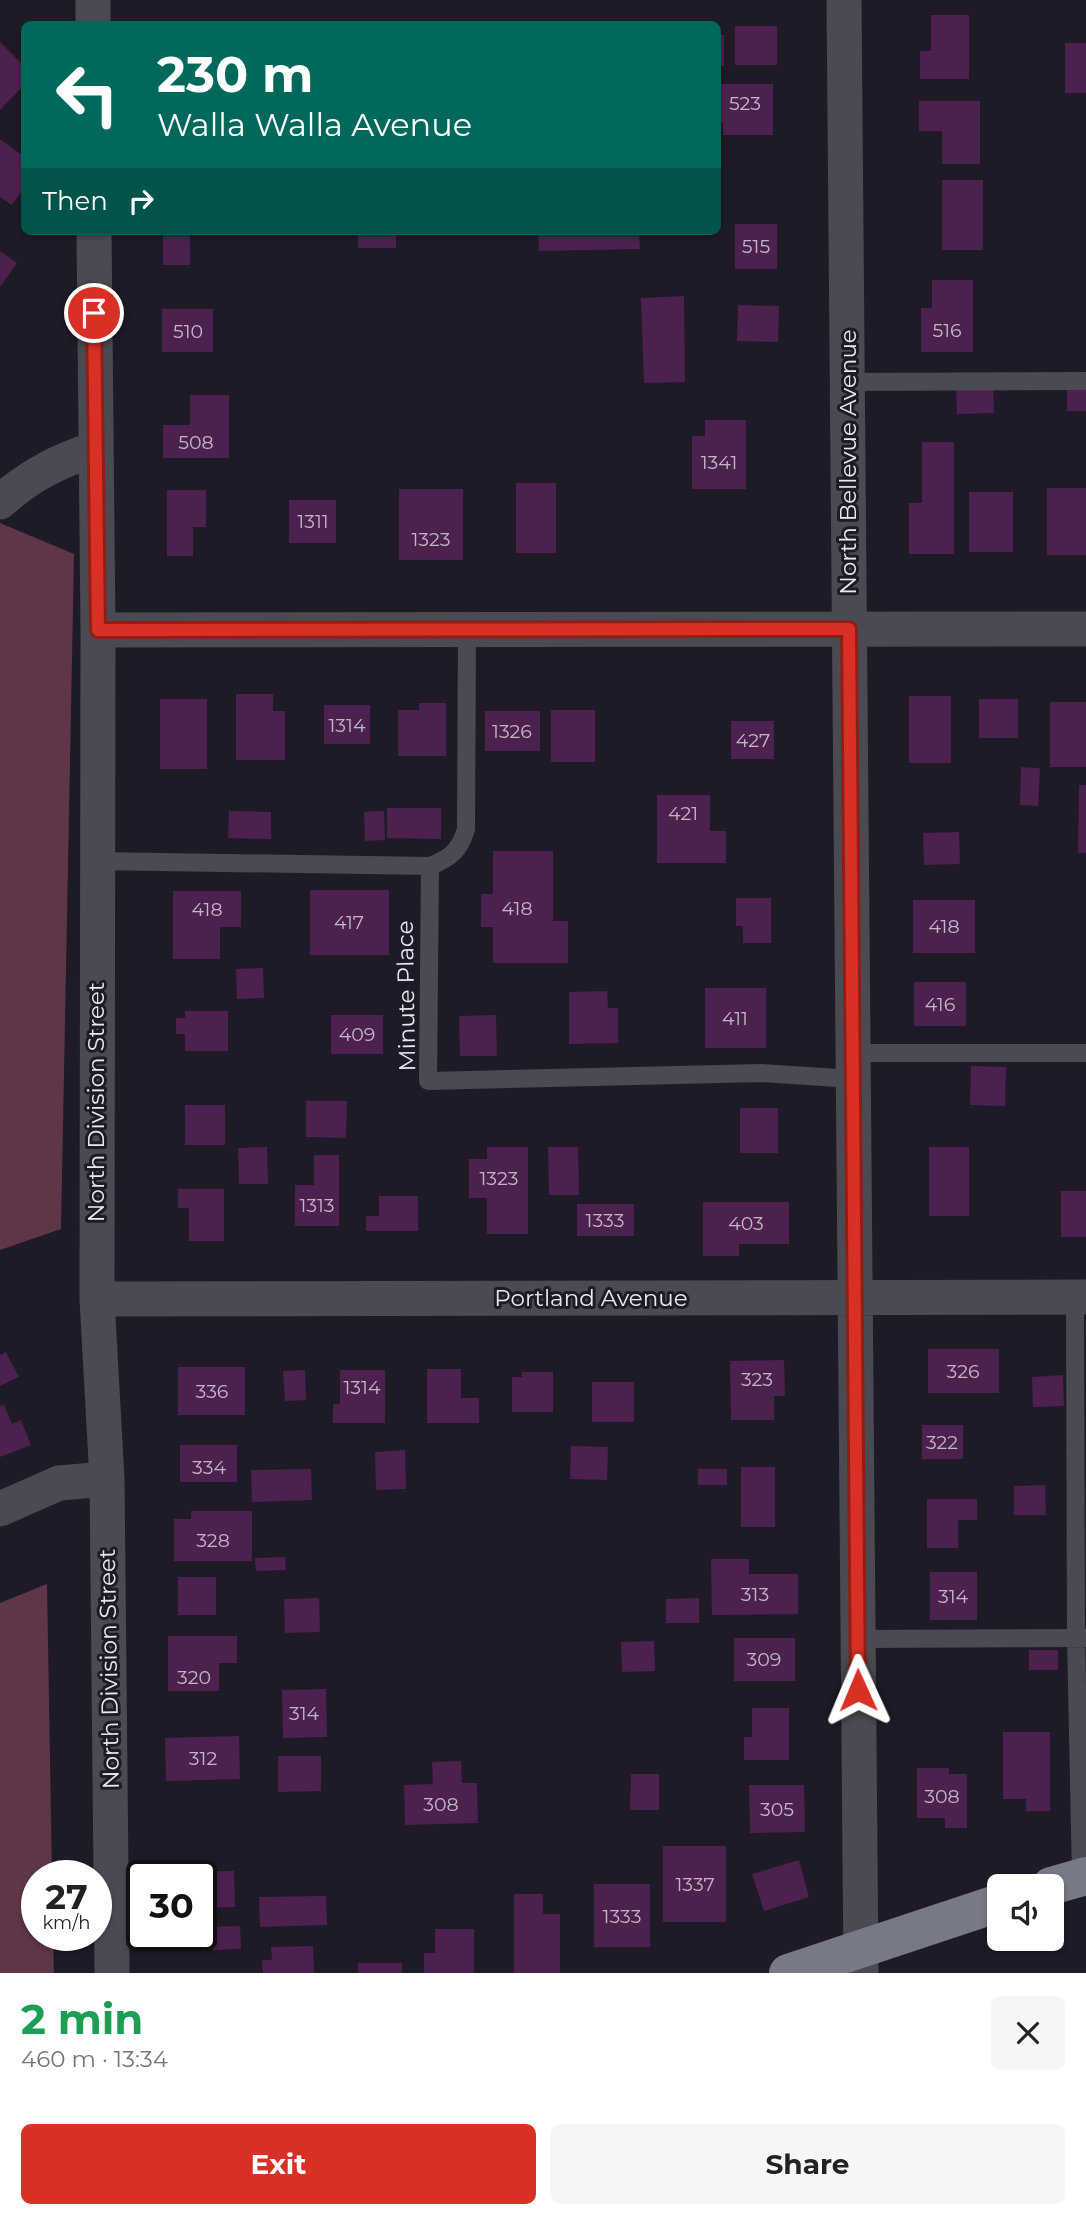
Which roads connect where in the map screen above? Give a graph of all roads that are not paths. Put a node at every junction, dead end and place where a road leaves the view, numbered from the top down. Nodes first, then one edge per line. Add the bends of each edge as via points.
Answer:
1 (93, 0) edge
2 (844, 0) edge
3 (93, 21) edge
4 (94, 235) edge
5 (1086, 381) edge
6 (847, 382) junction
7 (95, 449) junction
8 (0, 502) edge
9 (467, 629) junction
10 (849, 629) junction
11 (1086, 629) edge
12 (98, 630) junction
13 (96, 861) junction
14 (430, 866) junction
15 (1086, 1053) edge
16 (853, 1066) junction
17 (1081, 1297) edge
18 (855, 1298) junction
19 (97, 1299) junction
20 (107, 1479) junction
21 (0, 1509) edge
22 (858, 1639) junction
23 (1081, 1639) edge
24 (1073, 1880) edge
25 (987, 1908) edge
26 (861, 1961) edge
27 (112, 1973) edge
28 (788, 1973) edge

1 - 3 street
2 - 6 street, North Bellevue Avenue
4 - 7 street, North Division Street
5 - 6 lane
6 - 10 street, North Bellevue Avenue
7 - 8 street via 48,467
7 - 12 street, North Division Street
9 - 10 street
9 - 12 street
9 - 14 lane via 466,829 462,844 450,858
10 - 11 street
10 - 16 street, North Bellevue Avenue
12 - 13 street, North Division Street
13 - 14 lane
13 - 19 street, North Division Street
14 - 16 lane, Minute Place via 428,1081 761,1073
15 - 16 lane
16 - 18 street, North Bellevue Avenue
17 - 18 street, Portland Avenue
17 - 23 lane
18 - 19 street, Portland Avenue
18 - 22 street, North Bellevue Avenue
19 - 20 street, North Division Street
20 - 21 street via 60,1483
20 - 27 street, North Division Street
22 - 23 lane
22 - 26 street, North Bellevue Avenue
23 - 24 lane
25 - 26 main road
26 - 28 main road

